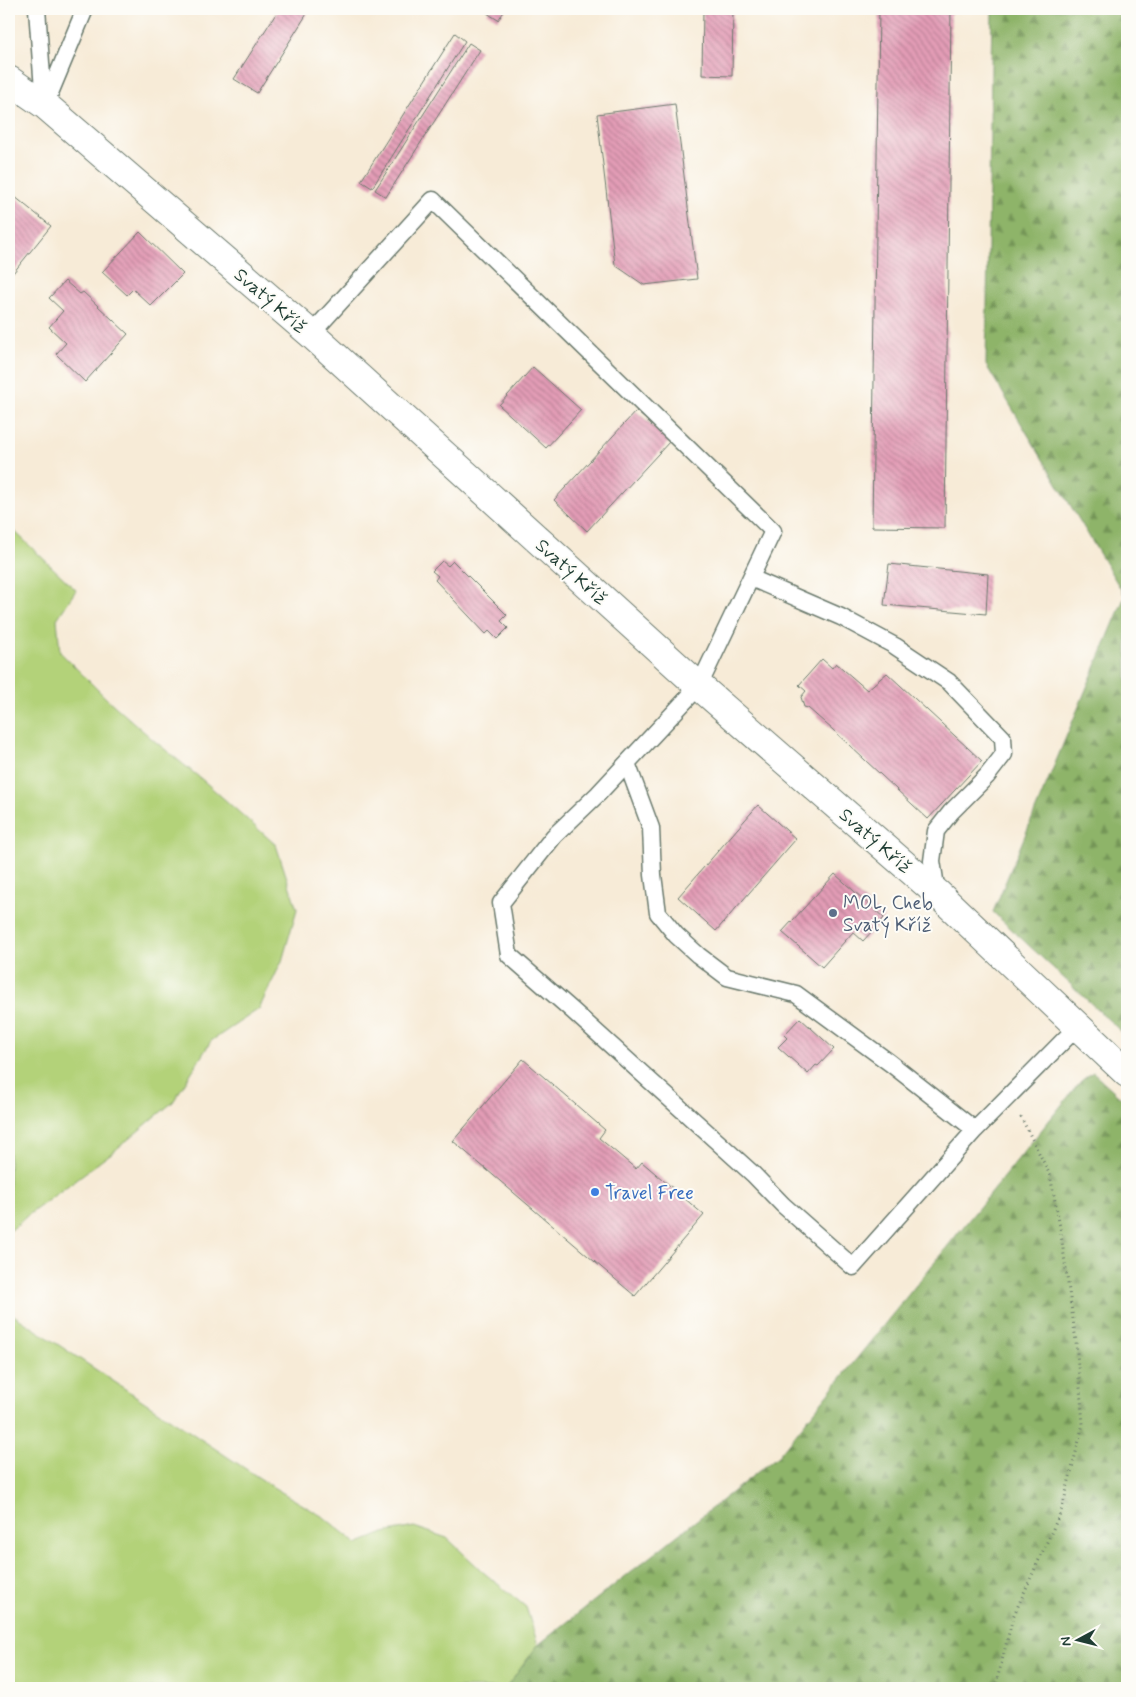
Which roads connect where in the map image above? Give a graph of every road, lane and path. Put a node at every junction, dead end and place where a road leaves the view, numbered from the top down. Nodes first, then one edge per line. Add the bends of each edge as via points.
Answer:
1 (37, 9) edge
2 (85, 9) edge
3 (9, 80) edge
4 (45, 105) junction
5 (310, 334) junction
6 (751, 578) junction
7 (699, 686) junction
8 (627, 763) junction
9 (937, 893) junction
10 (1078, 1026) junction
11 (1127, 1073) edge
12 (1010, 1095) junction
13 (975, 1130) junction
14 (995, 1688) edge

1 - 4 lane
2 - 4 lane
3 - 4 main road, Svatý Kříž
4 - 5 main road, Svatý Kříž
5 - 6 lane via 433,200 773,531
5 - 7 main road, Svatý Kříž
6 - 7 lane
6 - 9 lane via 841,617 895,646 949,682 1003,738 1004,754 936,831 932,861
7 - 8 lane
7 - 9 main road, Svatý Kříž
8 - 13 lane via 651,828 658,913 676,935 727,977 796,994 890,1062
8 - 13 lane via 554,836 501,903 509,955 853,1267
9 - 10 main road, Svatý Kříž
10 - 11 main road, Svatý Kříž
10 - 12 lane
12 - 13 lane
12 - 14 path via 1050,1175 1076,1341 1083,1424 1062,1509 1013,1617

